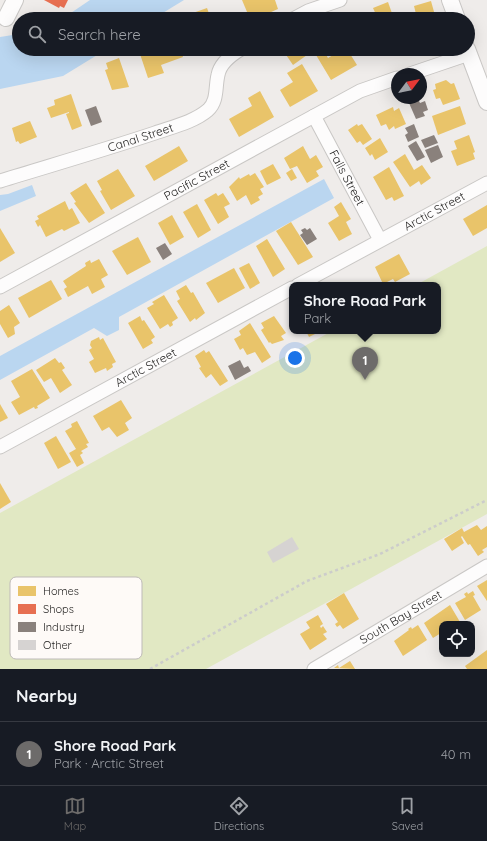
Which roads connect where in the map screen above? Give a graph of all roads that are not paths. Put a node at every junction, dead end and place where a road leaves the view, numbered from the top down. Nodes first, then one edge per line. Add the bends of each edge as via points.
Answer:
1 (15, 0) edge
2 (340, 0) edge
3 (450, 0) edge
4 (306, 12) edge
5 (454, 12) edge
6 (6, 18) dead end
7 (231, 56) edge
8 (457, 56) edge
9 (470, 56) edge
10 (426, 68) edge
11 (391, 80) edge
12 (487, 102) edge
13 (314, 116) junction
14 (0, 181) edge
15 (487, 183) edge
16 (380, 240) junction
17 (303, 282) edge
18 (0, 287) edge
19 (289, 290) edge
20 (0, 447) edge
21 (487, 566) edge
22 (314, 669) edge

1 - 6 street
2 - 4 street
3 - 5 street
7 - 14 street, Canal Street via 221,67 218,75 214,102 202,114 102,151
8 - 10 street
9 - 12 street
11 - 13 street, Pacific Street via 360,91
13 - 16 street, Falls Street
13 - 18 street, Pacific Street
15 - 16 street, Arctic Street
16 - 17 street, Arctic Street
19 - 20 street, Arctic Street
21 - 22 street, South Bay Street

